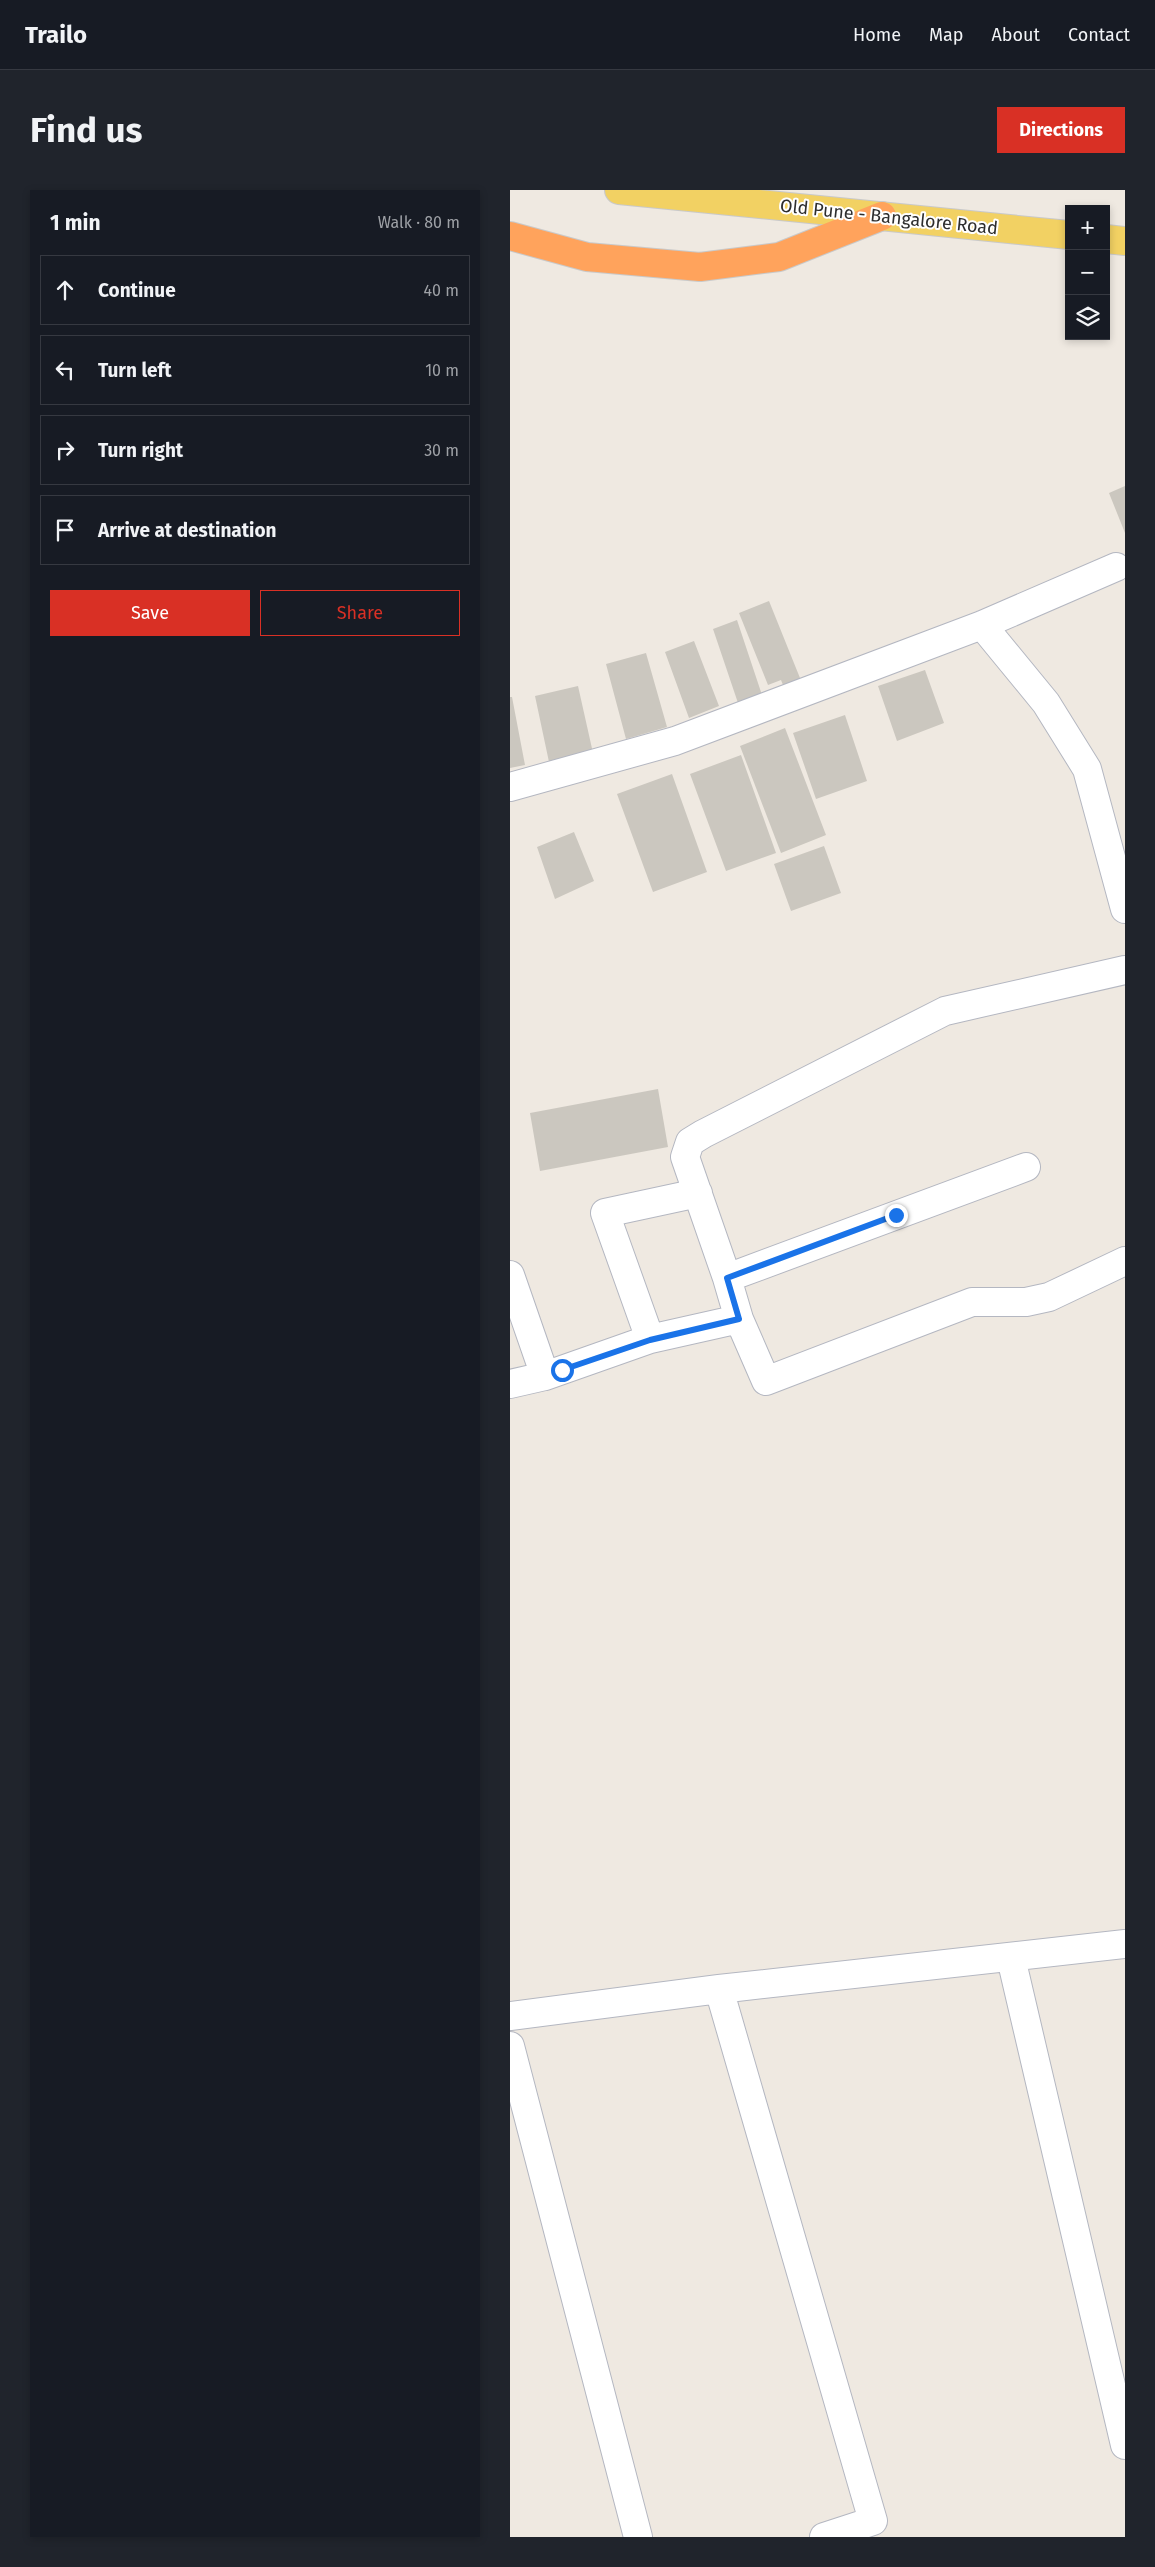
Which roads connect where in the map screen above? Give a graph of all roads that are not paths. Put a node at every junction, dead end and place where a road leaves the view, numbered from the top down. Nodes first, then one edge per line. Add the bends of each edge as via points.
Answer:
1 (619, 190) edge
2 (882, 216) junction
3 (1065, 235) edge
4 (510, 236) edge
5 (1110, 239) edge
6 (1125, 240) edge
7 (1116, 567) dead end
8 (982, 625) junction
9 (510, 787) edge
10 (1125, 909) edge
11 (1125, 970) edge
12 (1026, 1167) dead end
13 (698, 1193) junction
14 (1125, 1261) edge
15 (510, 1275) edge
16 (727, 1278) junction
17 (739, 1319) junction
18 (650, 1340) junction
19 (545, 1376) junction
20 (510, 1384) edge
21 (1125, 1944) edge
22 (1011, 1958) junction
23 (719, 1990) junction
24 (510, 2016) edge
25 (510, 2046) edge
26 (1125, 2445) edge
27 (638, 2537) edge
28 (824, 2537) edge

1 - 2 main road, Old Pune - Bangalore Road
2 - 3 main road, Old Pune - Bangalore Road
2 - 4 highway via 779,257 700,267 587,257
5 - 6 main road
7 - 8 street
8 - 9 street via 675,741
8 - 10 street via 1046,703 1087,769
11 - 13 street via 945,1011 703,1134 690,1142 685,1158
12 - 16 street
13 - 16 street
13 - 18 street via 605,1213
14 - 17 street via 1049,1297 1026,1302 972,1302 766,1381
15 - 19 street
16 - 17 street
17 - 18 street
18 - 19 street
19 - 20 street
21 - 22 street
22 - 23 street
22 - 26 street
23 - 24 street
23 - 28 street via 872,2521
25 - 27 street

